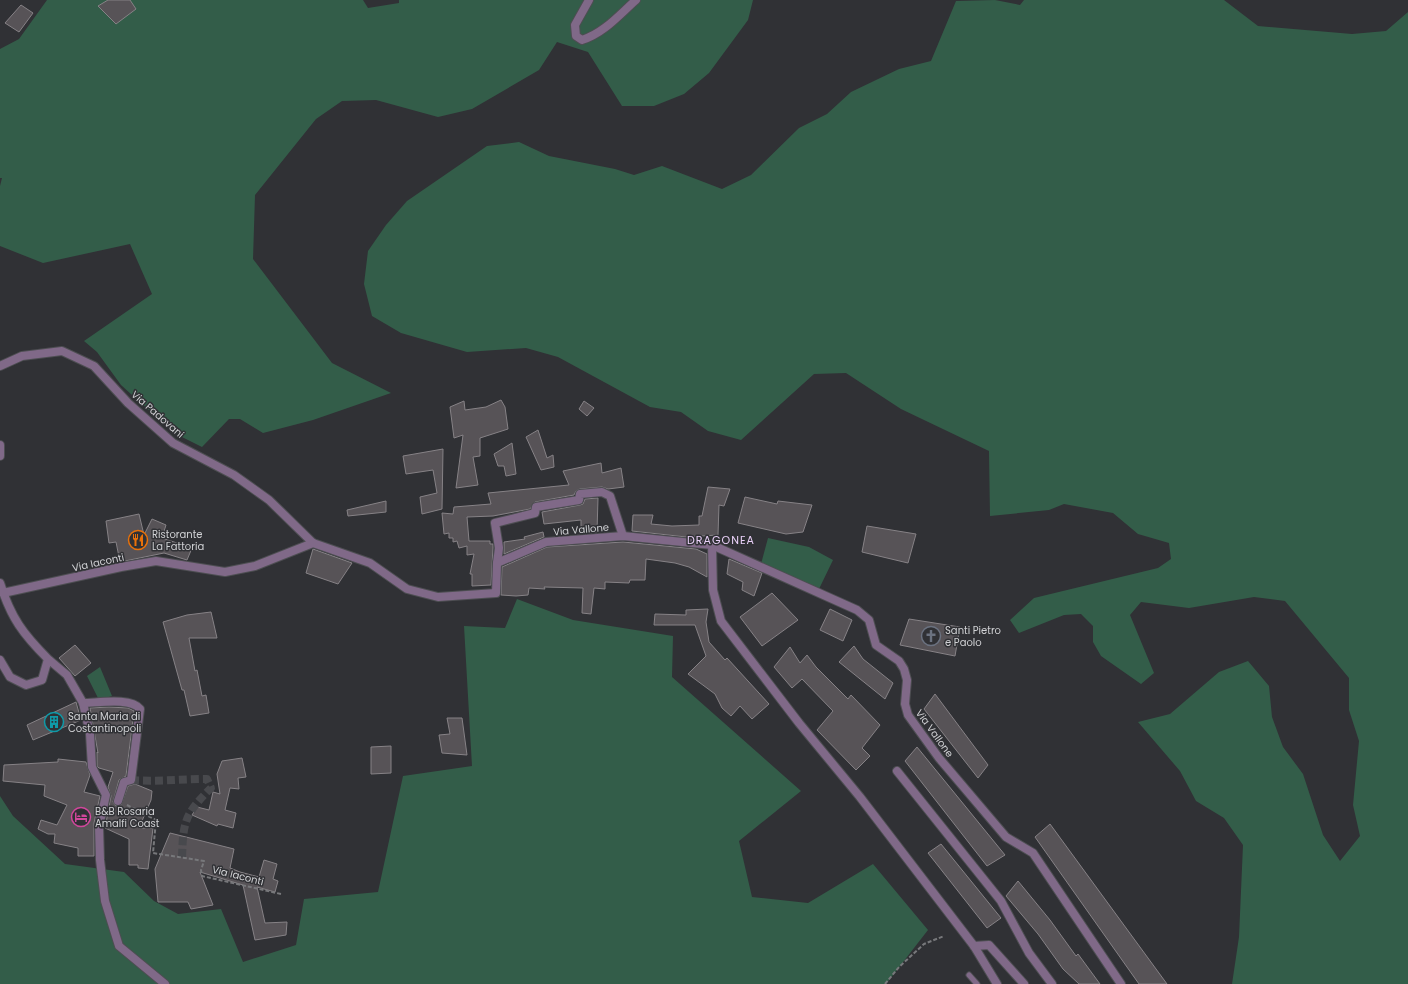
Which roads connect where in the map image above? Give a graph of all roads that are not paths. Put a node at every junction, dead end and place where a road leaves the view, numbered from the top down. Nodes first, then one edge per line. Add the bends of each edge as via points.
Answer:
1 (589, 0) edge
2 (636, 0) edge
3 (0, 366) edge
4 (0, 445) edge
5 (0, 456) edge
6 (623, 536) junction
7 (314, 543) junction
8 (712, 545) junction
9 (497, 563) junction
10 (0, 583) edge
11 (3, 593) junction
12 (48, 659) junction
13 (0, 660) edge
14 (83, 703) junction
15 (897, 771) dead end
16 (118, 801) road end
17 (974, 946) junction
18 (969, 975) dead end
19 (165, 984) edge
20 (976, 984) edge
21 (997, 984) edge
22 (1024, 984) edge
23 (1052, 984) edge
24 (1121, 984) edge

1 - 2 street via 575,25 576,36 582,40 593,37 611,24
3 - 7 street, Via Padovani via 22,356 62,351 94,366 128,403 173,443 240,479 269,500
4 - 5 street
6 - 8 street, Via Vallone
6 - 9 street, Via Vallone via 546,542
6 - 9 street, Via Vallone via 610,496 602,492 580,494 579,500 536,507 535,513 495,523 499,548
7 - 9 street, Via Vallone via 370,562 407,589 438,597 496,593
7 - 11 street, Via Iaconti via 255,566 225,572 156,561 121,566
8 - 17 street via 713,590 721,622 799,723 860,796
8 - 24 street, Via Vallone via 857,610 869,620 876,645 898,661 904,669 908,680 905,704 908,715 939,758 1006,837 1033,853
10 - 11 street
11 - 12 street via 11,615
12 - 13 street via 42,680 26,685 10,677
12 - 14 street via 66,675
14 - 16 street via 127,702 134,703 140,709 131,780 124,782
14 - 19 street via 90,734 92,767 106,795 99,826 105,901 119,946
15 - 23 street via 1000,901 1029,952
17 - 21 street
17 - 22 street via 989,945
18 - 20 lane

